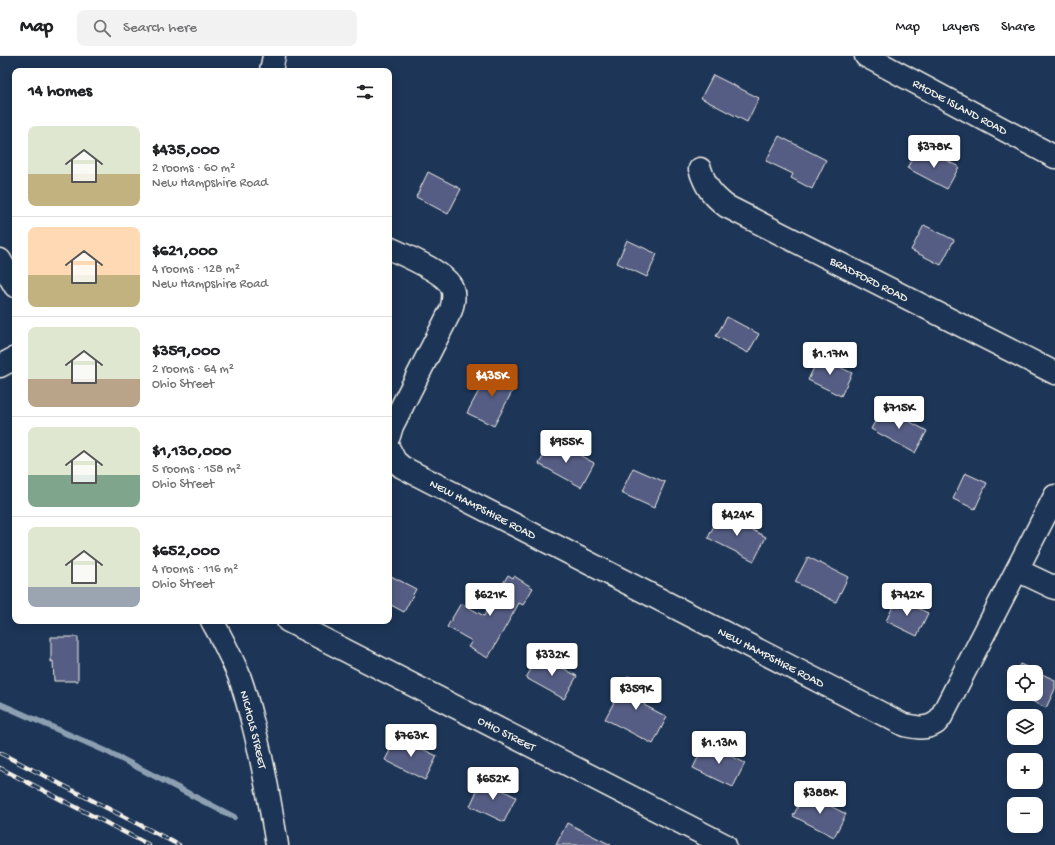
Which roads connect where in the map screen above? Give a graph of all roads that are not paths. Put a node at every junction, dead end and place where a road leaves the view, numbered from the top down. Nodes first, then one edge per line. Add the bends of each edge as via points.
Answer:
1 (274, 56) edge
2 (866, 56) edge
3 (272, 68) edge
4 (1055, 157) edge
5 (700, 169) dead end
6 (392, 250) edge
7 (0, 260) edge
8 (12, 281) edge
9 (12, 360) edge
10 (0, 366) edge
11 (1055, 373) edge
12 (392, 426) edge
13 (392, 455) edge
14 (1055, 496) edge
15 (1017, 570) junction
16 (1055, 588) edge
17 (214, 624) edge
18 (294, 624) edge
19 (277, 845) edge
20 (725, 845) edge

1 - 3 street
2 - 4 street, RHODE ISLAND ROAD
5 - 11 street, BRADFORD ROAD via 705,184 726,206
6 - 12 street via 447,280 454,299 451,310
7 - 8 street
9 - 10 street
13 - 15 street, NEW HAMPSHIRE ROAD via 402,467 904,725 926,727 936,723 942,715
14 - 15 street, NEW HAMPSHIRE ROAD
15 - 16 street
17 - 19 street, NICHOLS STREET via 238,674 249,709 262,758
18 - 20 street, OHIO STREET

